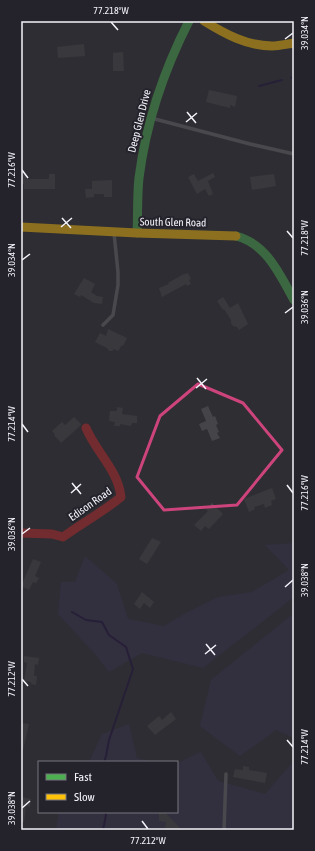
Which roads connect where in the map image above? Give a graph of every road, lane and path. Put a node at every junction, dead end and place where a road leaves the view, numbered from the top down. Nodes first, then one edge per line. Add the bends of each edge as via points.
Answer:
1 (189, 21) edge
2 (204, 21) edge
3 (294, 43) edge
4 (150, 118) junction
5 (294, 154) edge
6 (21, 227) edge
7 (114, 232) junction
8 (137, 233) junction
9 (294, 300) edge
10 (103, 325) dead end
11 (86, 428) dead end
12 (21, 533) edge
13 (226, 774) dead end
14 (224, 830) edge

1 - 4 street, Deep Glen Drive via 159,89
2 - 3 street via 236,39 255,44 272,46
4 - 5 lane
4 - 8 street, Deep Glen Drive via 139,173
6 - 7 street, South Glen Road
7 - 8 street, South Glen Road
7 - 10 lane via 118,285 113,315
8 - 9 street, South Glen Road via 232,235 246,238 259,246
11 - 12 street, Edison Road via 93,443 116,475 120,483 121,497 63,537
13 - 14 lane

